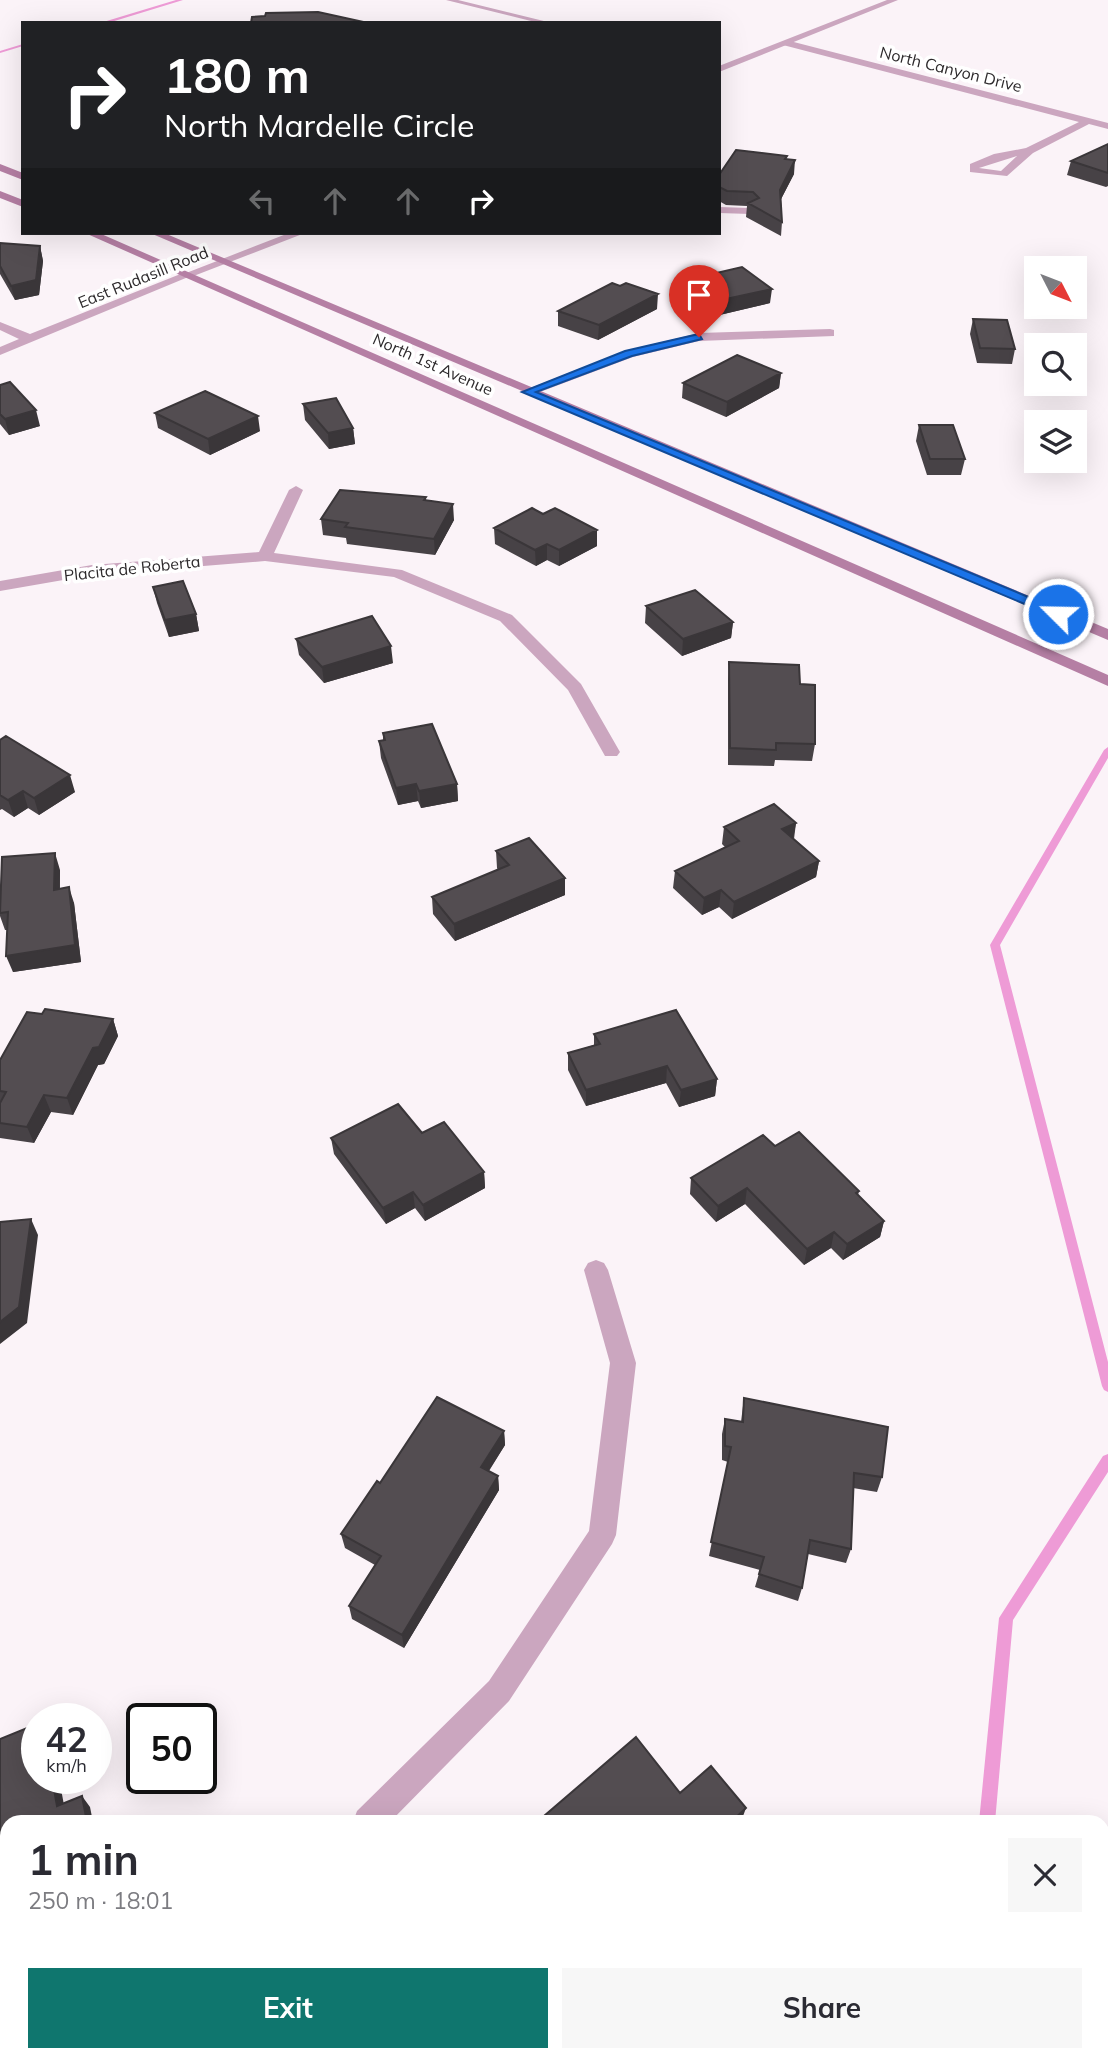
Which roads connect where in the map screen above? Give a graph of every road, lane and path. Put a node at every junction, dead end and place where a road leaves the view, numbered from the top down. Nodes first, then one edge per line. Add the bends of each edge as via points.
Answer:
1 (449, 0) edge
2 (894, 0) edge
3 (541, 21) edge
4 (786, 43) junction
5 (722, 66) edge
6 (1088, 121) junction
7 (1108, 127) edge
8 (1029, 152) dead end
9 (0, 167) edge
10 (21, 176) edge
11 (0, 194) edge
12 (21, 203) edge
13 (721, 210) edge
14 (750, 211) edge
15 (94, 235) edge
16 (160, 235) edge
17 (294, 235) edge
18 (224, 262) junction
19 (187, 275) junction
20 (0, 326) edge
21 (830, 334) dead end
22 (31, 339) junction
23 (0, 351) edge
24 (527, 392) junction
25 (296, 489) dead end
26 (265, 556) junction
27 (0, 586) edge
28 (1108, 635) edge
29 (1108, 681) edge
30 (611, 752) dead end
31 (596, 1270) dead end
32 (375, 1815) edge

1 - 3 lane
2 - 4 street
4 - 5 street
4 - 6 street, North Canyon Drive
6 - 7 street, North Canyon Drive
6 - 8 street
9 - 10 main road
11 - 12 main road
13 - 14 lane
15 - 19 main road, North 1st Avenue
16 - 18 main road, North 1st Avenue
17 - 18 street, East Rudasill Road
18 - 19 street, East Rudasill Road
18 - 24 main road, North 1st Avenue
19 - 22 street, East Rudasill Road
19 - 29 main road, North 1st Avenue
20 - 22 street
21 - 24 street via 699,337 629,354
22 - 23 street, East Rudasill Road
24 - 28 main road, North 1st Avenue
25 - 26 street
26 - 27 street, Placita de Roberta via 92,570
26 - 30 street, Placita de Roberta via 397,573 506,618 575,688
31 - 32 street via 622,1363 602,1535 499,1691

